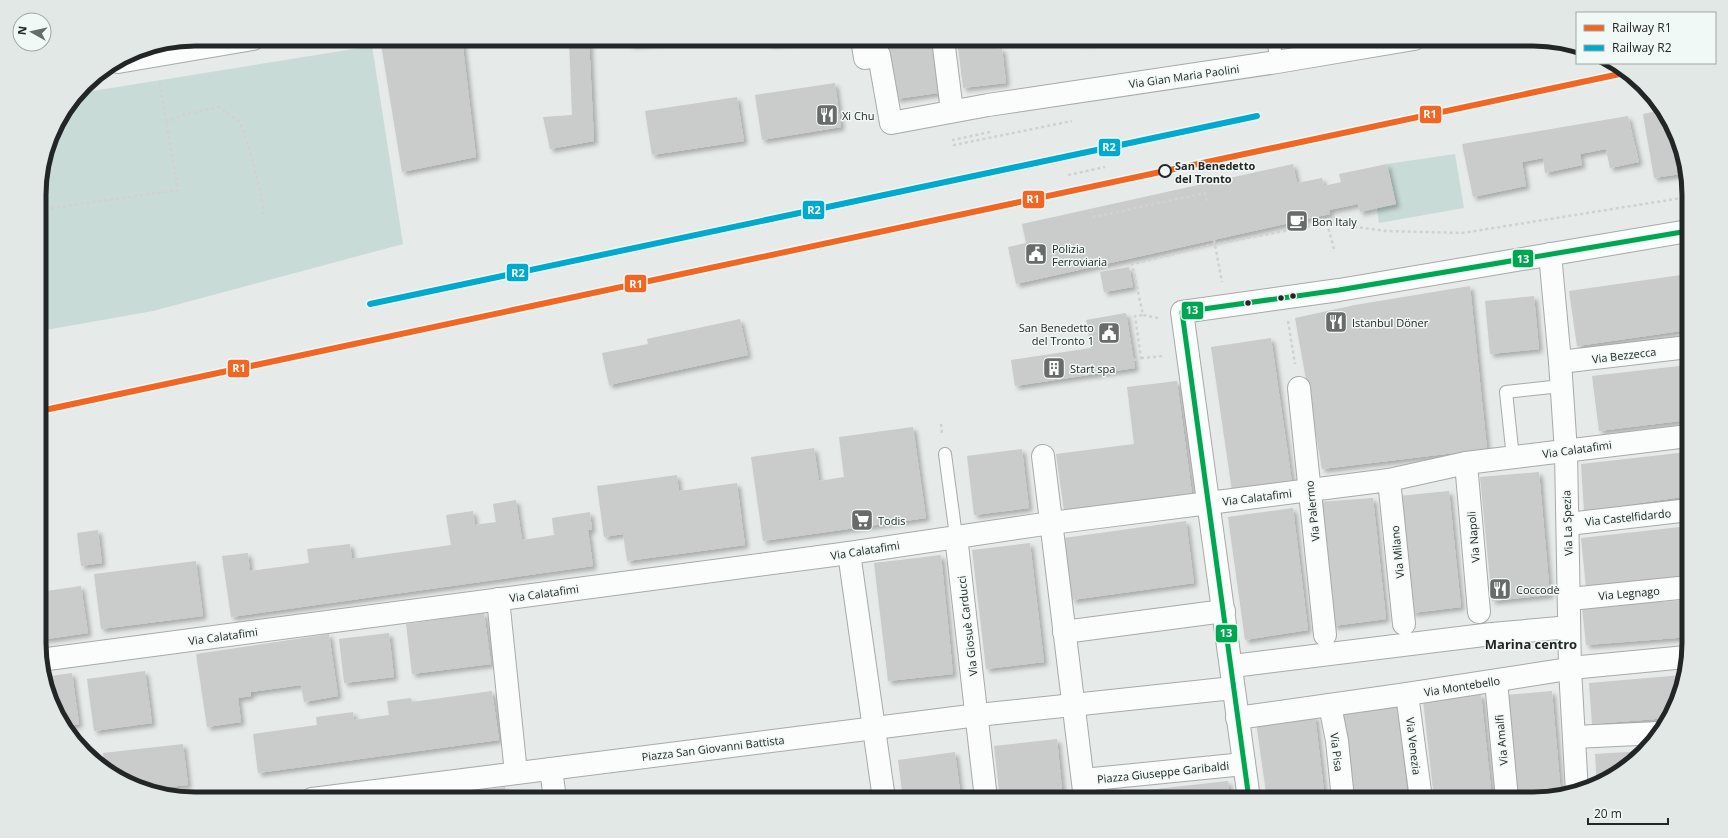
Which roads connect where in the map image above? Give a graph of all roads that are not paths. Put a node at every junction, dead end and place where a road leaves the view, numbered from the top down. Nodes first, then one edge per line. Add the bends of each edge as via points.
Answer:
1 (212, 46) edge
2 (944, 46) edge
3 (1274, 46) edge
4 (1372, 46) edge
5 (864, 48) edge
6 (132, 60) edge
7 (1277, 62) junction
8 (952, 111) junction
9 (1682, 232) edge
10 (1550, 254) junction
11 (1682, 348) edge
12 (1560, 362) junction
13 (1561, 386) junction
14 (1299, 388) dead end
15 (1682, 437) edge
16 (1566, 452) junction
17 (945, 454) dead end
18 (1043, 456) dead end
19 (1513, 458) junction
20 (1466, 463) junction
21 (1390, 480) junction
22 (1310, 490) junction
23 (1209, 503) junction
24 (1682, 511) edge
25 (1051, 523) junction
26 (1568, 524) junction
27 (956, 536) junction
28 (849, 553) junction
29 (1682, 588) edge
30 (498, 599) junction
31 (1570, 599) junction
32 (1224, 611) junction
33 (1479, 612) dead end
34 (1404, 624) dead end
35 (1559, 628) dead end
36 (1064, 632) junction
37 (1325, 635) dead end
38 (1682, 657) edge
39 (47, 659) edge
40 (1241, 664) dead end
41 (1570, 670) junction
42 (1496, 680) junction
43 (1233, 688) junction
44 (1407, 694) junction
45 (1073, 706) junction
46 (1330, 706) junction
47 (978, 715) junction
48 (1237, 718) junction
49 (874, 728) junction
50 (1652, 733) edge
51 (1575, 737) junction
52 (1244, 764) junction
53 (551, 769) junction
54 (516, 773) junction
55 (1577, 785) edge
56 (1084, 789) edge
57 (367, 792) edge
58 (554, 792) edge
59 (883, 792) edge
60 (985, 792) edge
61 (1248, 792) edge
62 (1342, 792) edge
63 (1420, 792) edge
64 (1506, 792) edge

1 - 6 street
2 - 8 street
3 - 7 lane
4 - 7 street, Via Gian Maria Paolini
5 - 8 street, Via Gian Maria Paolini via 879,55 891,122
7 - 8 street, Via Gian Maria Paolini
9 - 10 street
10 - 12 street, Via La Spezia
10 - 23 street via 1172,315
11 - 12 street, Via Bezzecca
12 - 13 street, Via La Spezia
13 - 16 street, Via La Spezia
13 - 19 lane via 1506,392
14 - 22 street, Via Palermo
15 - 16 street, Via Calatafimi
16 - 19 street, Via Calatafimi
16 - 26 street, Via La Spezia
17 - 27 lane, Via Giosuè Carducci
18 - 25 street, Piazza Giuseppe Garibaldi
19 - 20 street, Via Calatafimi
20 - 21 street, Via Calatafimi
20 - 33 street, Via Napoli
21 - 22 street, Via Calatafimi
21 - 34 street, Via Milano
22 - 23 street, Via Calatafimi
22 - 37 street, Via Palermo
23 - 25 street, Via Calatafimi
23 - 32 street
24 - 26 street, Via Castelfidardo
25 - 27 street, Via Calatafimi
25 - 36 street, Piazza Giuseppe Garibaldi
26 - 31 street, Via La Spezia
27 - 28 street, Via Calatafimi
27 - 47 street, Via Giosuè Carducci
28 - 30 street, Via Calatafimi
28 - 49 street
29 - 31 street, Via Legnago
30 - 39 street, Via Calatafimi
30 - 54 street
31 - 41 street, Via La Spezia
32 - 36 street
32 - 43 street
35 - 40 street
36 - 45 street, Piazza Giuseppe Garibaldi
38 - 41 street, Via Montebello
41 - 42 street, Via Montebello
41 - 51 street, Via La Spezia
42 - 44 street, Via Montebello
42 - 64 street, Via Amalfi
43 - 45 street
43 - 48 street
44 - 46 street, Via Montebello
44 - 63 street, Via Venezia
45 - 47 street
45 - 56 street, Piazza Giuseppe Garibaldi
46 - 48 street, Via Montebello
46 - 62 street, Via Pisa
47 - 49 street, Piazza San Giovanni Battista
47 - 60 street, Via Giosuè Carducci
48 - 52 street
49 - 53 street, Piazza San Giovanni Battista
49 - 59 street
50 - 51 street
51 - 55 street, Via La Spezia
52 - 56 street, Piazza Giuseppe Garibaldi
52 - 61 street
53 - 54 street, Piazza San Giovanni Battista
53 - 58 street
54 - 57 street, Piazza San Giovanni Battista

